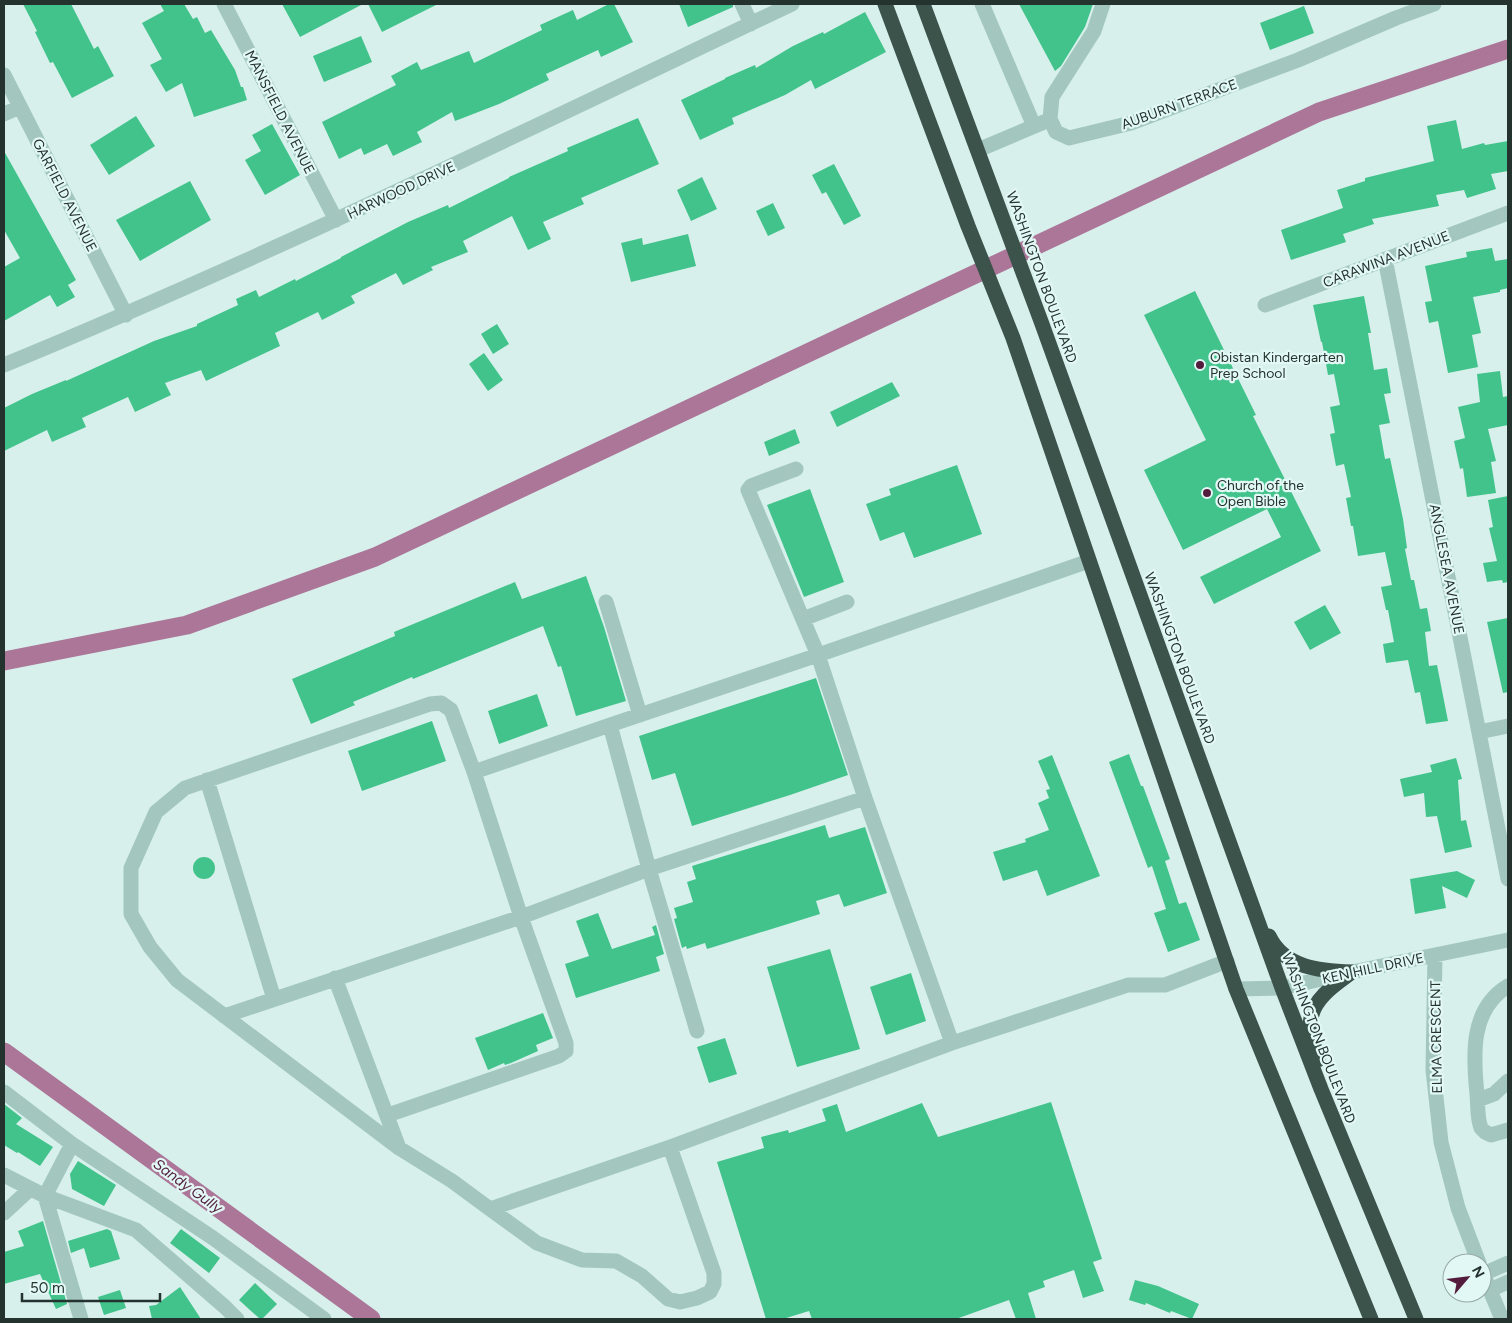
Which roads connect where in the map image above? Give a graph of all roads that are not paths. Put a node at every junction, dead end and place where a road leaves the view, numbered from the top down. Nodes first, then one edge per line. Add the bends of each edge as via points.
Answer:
1 (224, 4) edge
2 (742, 4) edge
3 (792, 4) edge
4 (885, 4) edge
5 (923, 4) edge
6 (982, 4) edge
7 (1103, 4) edge
8 (1434, 4) edge
9 (751, 24) junction
10 (4, 75) edge
11 (20, 107) junction
12 (4, 114) edge
13 (1050, 119) junction
14 (1034, 126) junction
15 (978, 150) junction
16 (1508, 213) edge
17 (336, 220) junction
18 (1385, 259) junction
19 (1265, 305) dead end
20 (126, 315) junction
21 (4, 365) edge
22 (796, 469) dead end
23 (1088, 561) junction
24 (606, 602) dead end
25 (847, 602) dead end
26 (803, 619) junction
27 (818, 655) junction
28 (640, 715) junction
29 (610, 725) junction
30 (1508, 726) edge
31 (1479, 732) junction
32 (474, 772) junction
33 (207, 780) junction
34 (865, 798) junction
35 (649, 869) junction
36 (1508, 879) edge
37 (1244, 883) junction
38 (521, 916) junction
39 (1508, 940) edge
40 (1435, 955) junction
41 (1227, 961) junction
42 (1352, 972) junction
43 (336, 978) junction
44 (1508, 986) edge
45 (1282, 988) junction
46 (1236, 989) junction
47 (274, 999) junction
48 (224, 1016) junction
49 (696, 1031) dead end
50 (952, 1043) junction
51 (1508, 1081) edge
52 (1321, 1088) junction
53 (4, 1092) edge
54 (1478, 1100) junction
55 (388, 1115) junction
56 (1508, 1130) edge
57 (72, 1144) junction
58 (670, 1147) junction
59 (399, 1148) junction
60 (4, 1175) edge
61 (30, 1189) junction
62 (45, 1196) junction
63 (490, 1209) junction
64 (4, 1213) edge
65 (1475, 1253) edge
66 (1508, 1263) edge
67 (1492, 1267) edge
68 (1508, 1282) edge
69 (1492, 1289) edge
70 (1492, 1295) edge
71 (82, 1319) edge
72 (237, 1319) edge
73 (324, 1319) edge
74 (1371, 1319) edge
75 (1416, 1319) edge
76 (1502, 1319) edge

1 - 17 street, MANSFIELD AVENUE
2 - 9 street
3 - 9 street, HARWOOD DRIVE
4 - 23 highway via 1012,338
5 - 15 highway, WASHINGTON BOULEVARD
6 - 14 street
7 - 13 street via 1094,31 1052,97
8 - 13 street, AUBURN TERRACE via 1131,123 1069,138 1056,132
9 - 17 street, HARWOOD DRIVE
10 - 11 street, GARFIELD AVENUE
11 - 12 street
11 - 20 street, GARFIELD AVENUE
13 - 14 street
14 - 15 street
15 - 37 highway, WASHINGTON BOULEVARD
16 - 18 street, CARAWINA AVENUE
17 - 20 street, HARWOOD DRIVE
18 - 19 street, CARAWINA AVENUE
18 - 31 street, ANGLESEA AVENUE
20 - 21 street, HARWOOD DRIVE
22 - 26 street via 748,490
23 - 27 street
23 - 41 highway
24 - 28 street
25 - 26 street
26 - 27 street
27 - 28 street
27 - 34 street
28 - 29 street
29 - 32 street
29 - 35 street
30 - 31 street
31 - 36 street, ANGLESEA AVENUE
32 - 33 street via 451,710 441,703
32 - 38 street
33 - 47 street
33 - 48 street via 185,788 156,812 131,868 131,914 150,947 177,980
34 - 35 street
34 - 50 street
35 - 38 street
35 - 49 street
37 - 42 highway via 1280,952 1291,961 1310,968
37 - 45 highway, WASHINGTON BOULEVARD
38 - 43 street
38 - 55 street via 566,1043 566,1051
39 - 40 street, KEN HILL DRIVE
40 - 42 street, KEN HILL DRIVE
40 - 65 street, ELMA CRESCENT via 1433,1070 1441,1142 1458,1208
41 - 46 highway
41 - 50 street via 1165,985 1128,986
42 - 45 street, KEN HILL DRIVE
42 - 52 highway via 1327,991 1310,1019
43 - 47 street
43 - 55 street
44 - 54 street via 1488,1005 1479,1023 1474,1042
45 - 46 street, KEN HILL DRIVE
45 - 52 highway, WASHINGTON BOULEVARD
46 - 74 highway
47 - 48 street
48 - 59 street
50 - 58 street
51 - 54 street via 1494,1094
52 - 75 highway, WASHINGTON BOULEVARD
53 - 57 street
54 - 56 street via 1483,1130 1494,1135
55 - 59 street
57 - 62 street
57 - 73 street via 213,1238
58 - 63 street
58 - 63 street via 714,1273 710,1292 697,1298 680,1302 668,1299 642,1276 616,1261 582,1260 537,1243
59 - 63 street
60 - 61 street
61 - 62 street
61 - 64 street
62 - 71 street
62 - 72 street via 136,1230
66 - 67 street
68 - 69 street
70 - 76 street, ELMA CRESCENT

